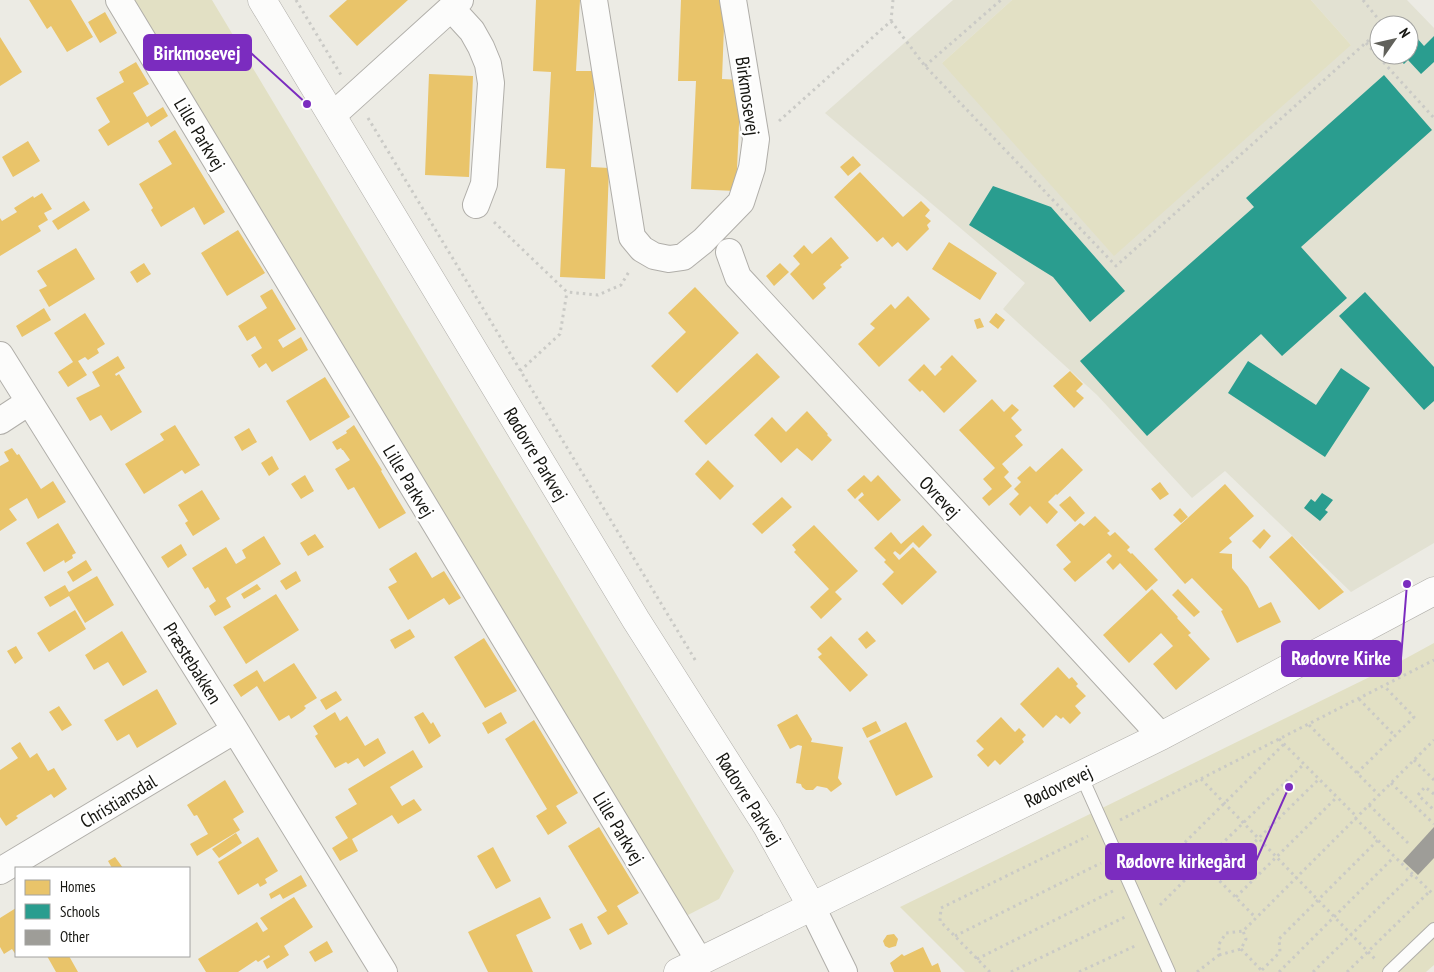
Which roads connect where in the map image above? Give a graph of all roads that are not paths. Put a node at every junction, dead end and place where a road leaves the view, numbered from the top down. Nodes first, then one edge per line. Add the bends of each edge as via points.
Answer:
1 (119, 0) edge
2 (262, 0) edge
3 (594, 0) edge
4 (733, 0) edge
5 (456, 4) edge
6 (332, 116) junction
7 (476, 205) road end
8 (729, 252) dead end
9 (0, 355) edge
10 (29, 402) junction
11 (0, 421) edge
12 (1434, 591) edge
13 (236, 730) junction
14 (1161, 736) junction
15 (1081, 775) junction
16 (0, 871) edge
17 (812, 907) junction
18 (1434, 929) edge
19 (689, 967) edge
20 (1385, 969) edge
21 (384, 972) edge
22 (844, 972) edge
23 (1169, 972) edge

1 - 19 street, Lille Parkvej
2 - 6 street, Rødovre Parkvej
3 - 4 street, Birkmosevej via 632,237 642,249 669,259 683,257 741,202 752,168 756,139
5 - 6 street
5 - 7 street via 482,47 491,83 484,184
6 - 17 street, Rødovre Parkvej via 636,620 767,826
8 - 14 street, Ovrevej via 738,277
9 - 10 street, Præstebakken
10 - 11 street
10 - 13 street, Præstebakken
12 - 14 street, Rødovrevej
13 - 16 street, Christiansdal
13 - 21 street, Præstebakken
14 - 15 street, Rødovrevej
15 - 17 street, Rødovrevej
15 - 23 lane
17 - 19 street, Rødovrevej
17 - 22 street
18 - 20 lane

